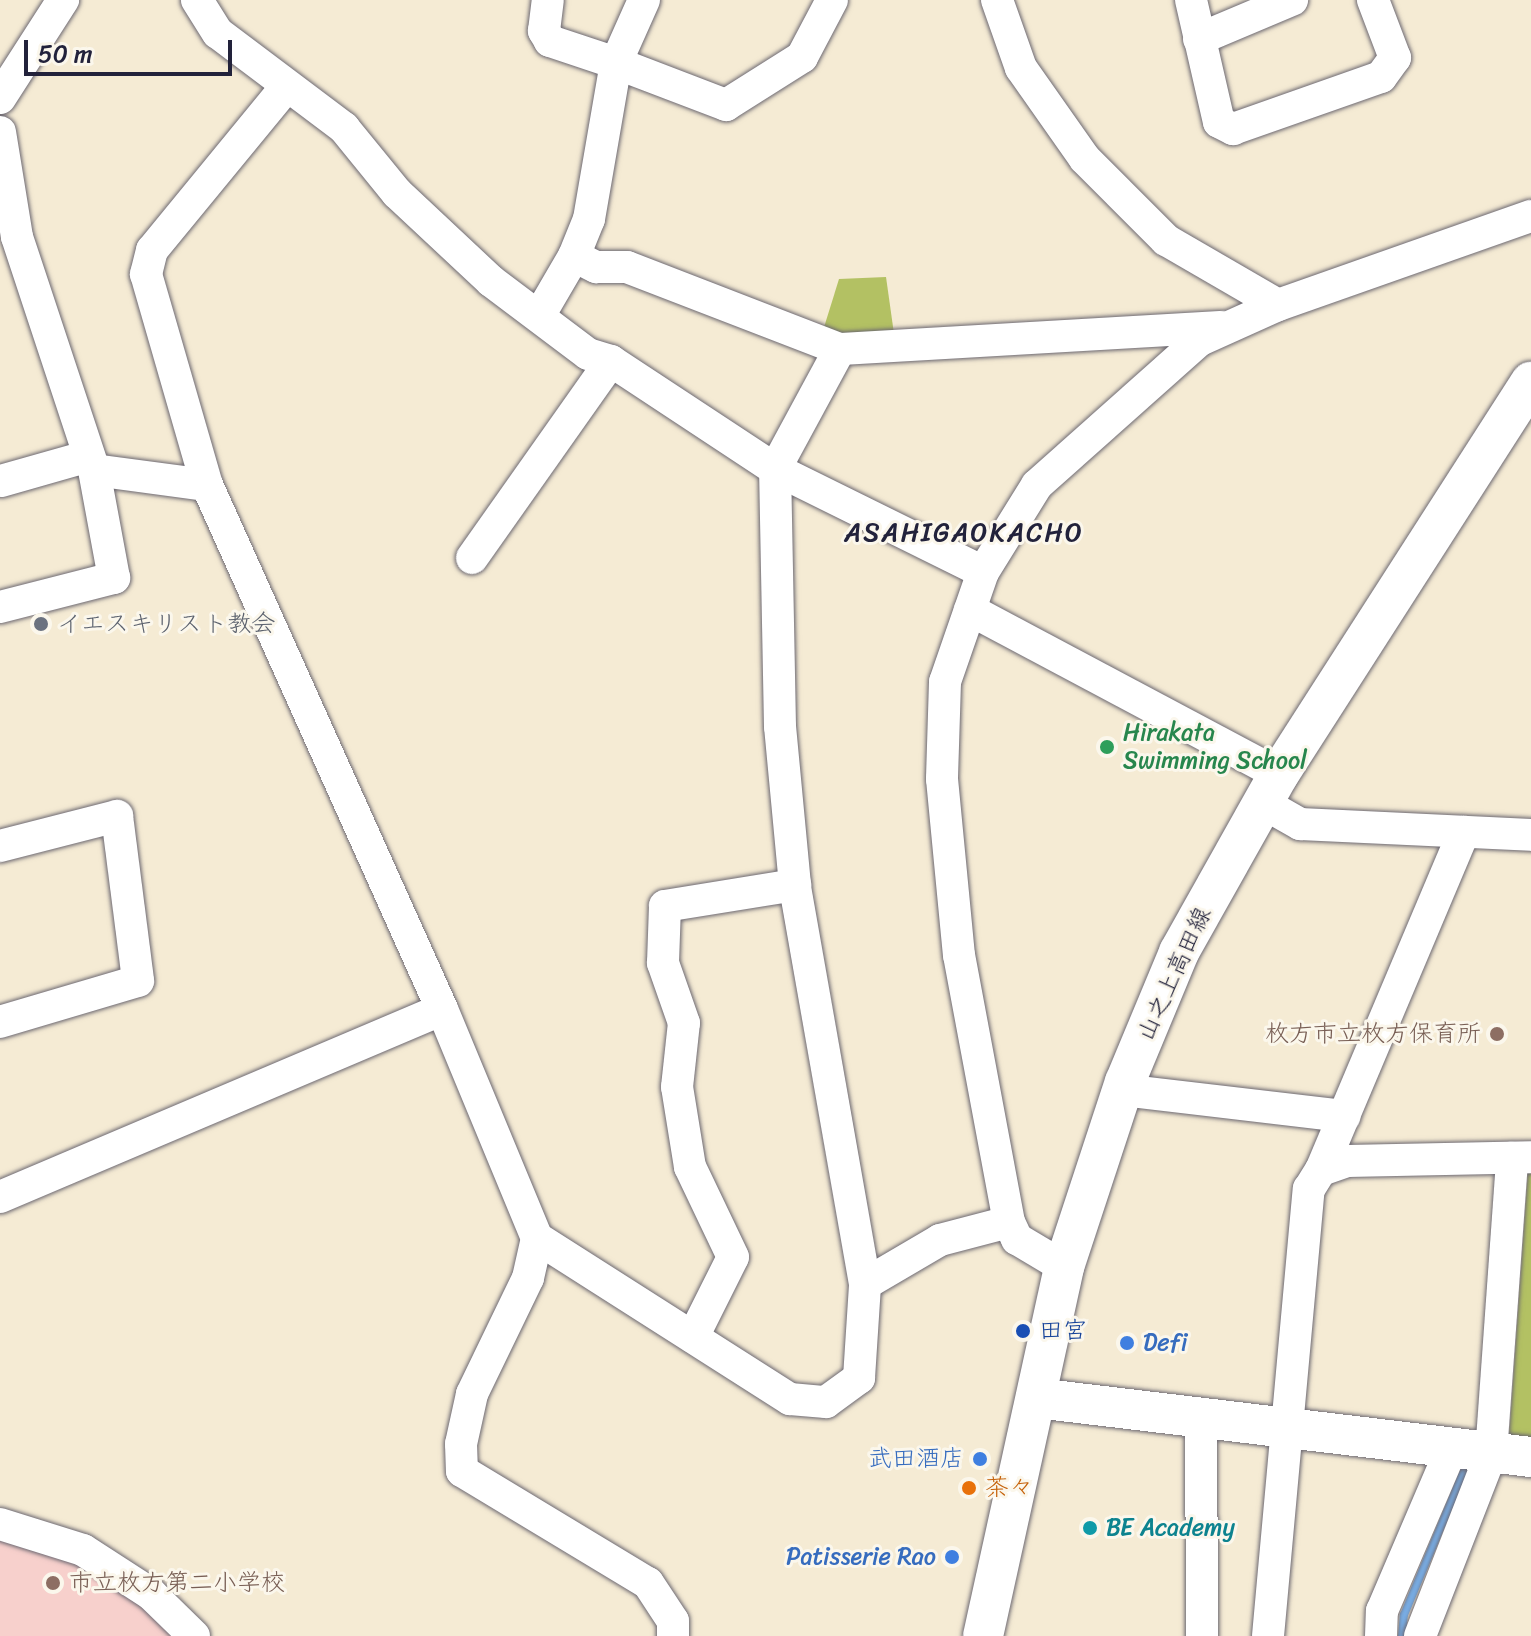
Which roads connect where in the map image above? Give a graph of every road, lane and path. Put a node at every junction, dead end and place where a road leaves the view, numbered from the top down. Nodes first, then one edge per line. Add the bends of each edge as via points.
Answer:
1 (63, 0) edge
2 (197, 0) edge
3 (548, 0) edge
4 (644, 0) edge
5 (832, 0) edge
6 (997, 0) edge
7 (1191, 0) edge
8 (1292, 0) edge
9 (1373, 0) edge
10 (1199, 39) junction
11 (616, 63) junction
12 (5, 79) edge
13 (286, 87) junction
14 (0, 132) edge
15 (1531, 216) edge
16 (574, 256) junction
17 (1278, 305) junction
18 (539, 316) junction
19 (1229, 327) junction
20 (840, 349) junction
21 (611, 361) junction
22 (1531, 382) edge
23 (92, 463) junction
24 (775, 469) junction
25 (1, 481) edge
26 (207, 485) junction
27 (472, 558) dead end
28 (983, 572) junction
29 (0, 607) edge
30 (970, 610) junction
31 (1271, 789) junction
32 (1464, 832) junction
33 (1531, 835) edge
34 (0, 846) edge
35 (795, 885) junction
36 (442, 1009) junction
37 (0, 1022) edge
38 (1122, 1090) junction
39 (1344, 1116) junction
40 (1521, 1157) edge
41 (1321, 1170) junction
42 (0, 1197) edge
43 (1009, 1222) junction
44 (537, 1238) junction
45 (1064, 1267) junction
46 (865, 1284) junction
47 (693, 1337) junction
48 (1036, 1398) junction
49 (1201, 1419) junction
50 (1288, 1430) junction
51 (1451, 1450) junction
52 (1491, 1454) junction
53 (1531, 1457) edge
54 (0, 1524) edge
55 (194, 1636) edge
56 (673, 1636) edge
57 (983, 1636) edge
58 (1202, 1636) edge
59 (1268, 1636) edge
60 (1381, 1636) edge
61 (1420, 1636) edge

1 - 12 street
2 - 13 street via 218,33
3 - 11 street via 544,31 550,41
4 - 11 street
5 - 11 street via 802,57 726,105
6 - 17 street via 1021,68 1085,159 1166,240
7 - 10 street
8 - 10 street
9 - 10 street via 1395,58 1381,77 1233,129 1219,122
11 - 16 street via 589,219
13 - 18 street via 344,128 397,193 491,281
13 - 26 street via 152,250 146,274
14 - 23 street via 17,237
15 - 17 street
16 - 18 street
16 - 20 street via 596,267 627,267
17 - 19 street
18 - 21 street via 588,354
19 - 20 street
19 - 28 street via 1200,340 1037,485
20 - 24 street
21 - 24 street
21 - 27 street
22 - 31 street, 山之上高田線
23 - 25 street
23 - 26 street
23 - 29 street via 114,578
24 - 28 street
24 - 35 street via 780,727
26 - 36 street
28 - 30 street
30 - 31 street
30 - 43 street via 945,682 942,779 959,955
31 - 32 street via 1300,824
31 - 38 street, 山之上高田線 via 1179,952
32 - 33 street
32 - 39 street
34 - 37 street via 117,816 138,981
35 - 46 street
35 - 47 street via 665,906 663,963 684,1023 677,1087 690,1167 733,1257
36 - 42 street
36 - 44 street
38 - 39 street
38 - 45 street, 山之上高田線
39 - 41 street
40 - 41 street via 1347,1161
40 - 52 street
41 - 50 street via 1309,1189
43 - 45 street via 1017,1239
43 - 46 street via 940,1240
44 - 47 street
44 - 56 street via 528,1278 472,1394 461,1444 462,1471 648,1583 673,1621
45 - 48 street, 山之上高田線
46 - 47 street via 859,1378 826,1402 790,1399
48 - 49 street
48 - 57 street, 山之上高田線
49 - 50 street
49 - 58 street
50 - 51 street
50 - 59 street
51 - 52 street
51 - 60 street via 1382,1611
52 - 53 street
52 - 61 street
54 - 55 street via 83,1550 151,1594

